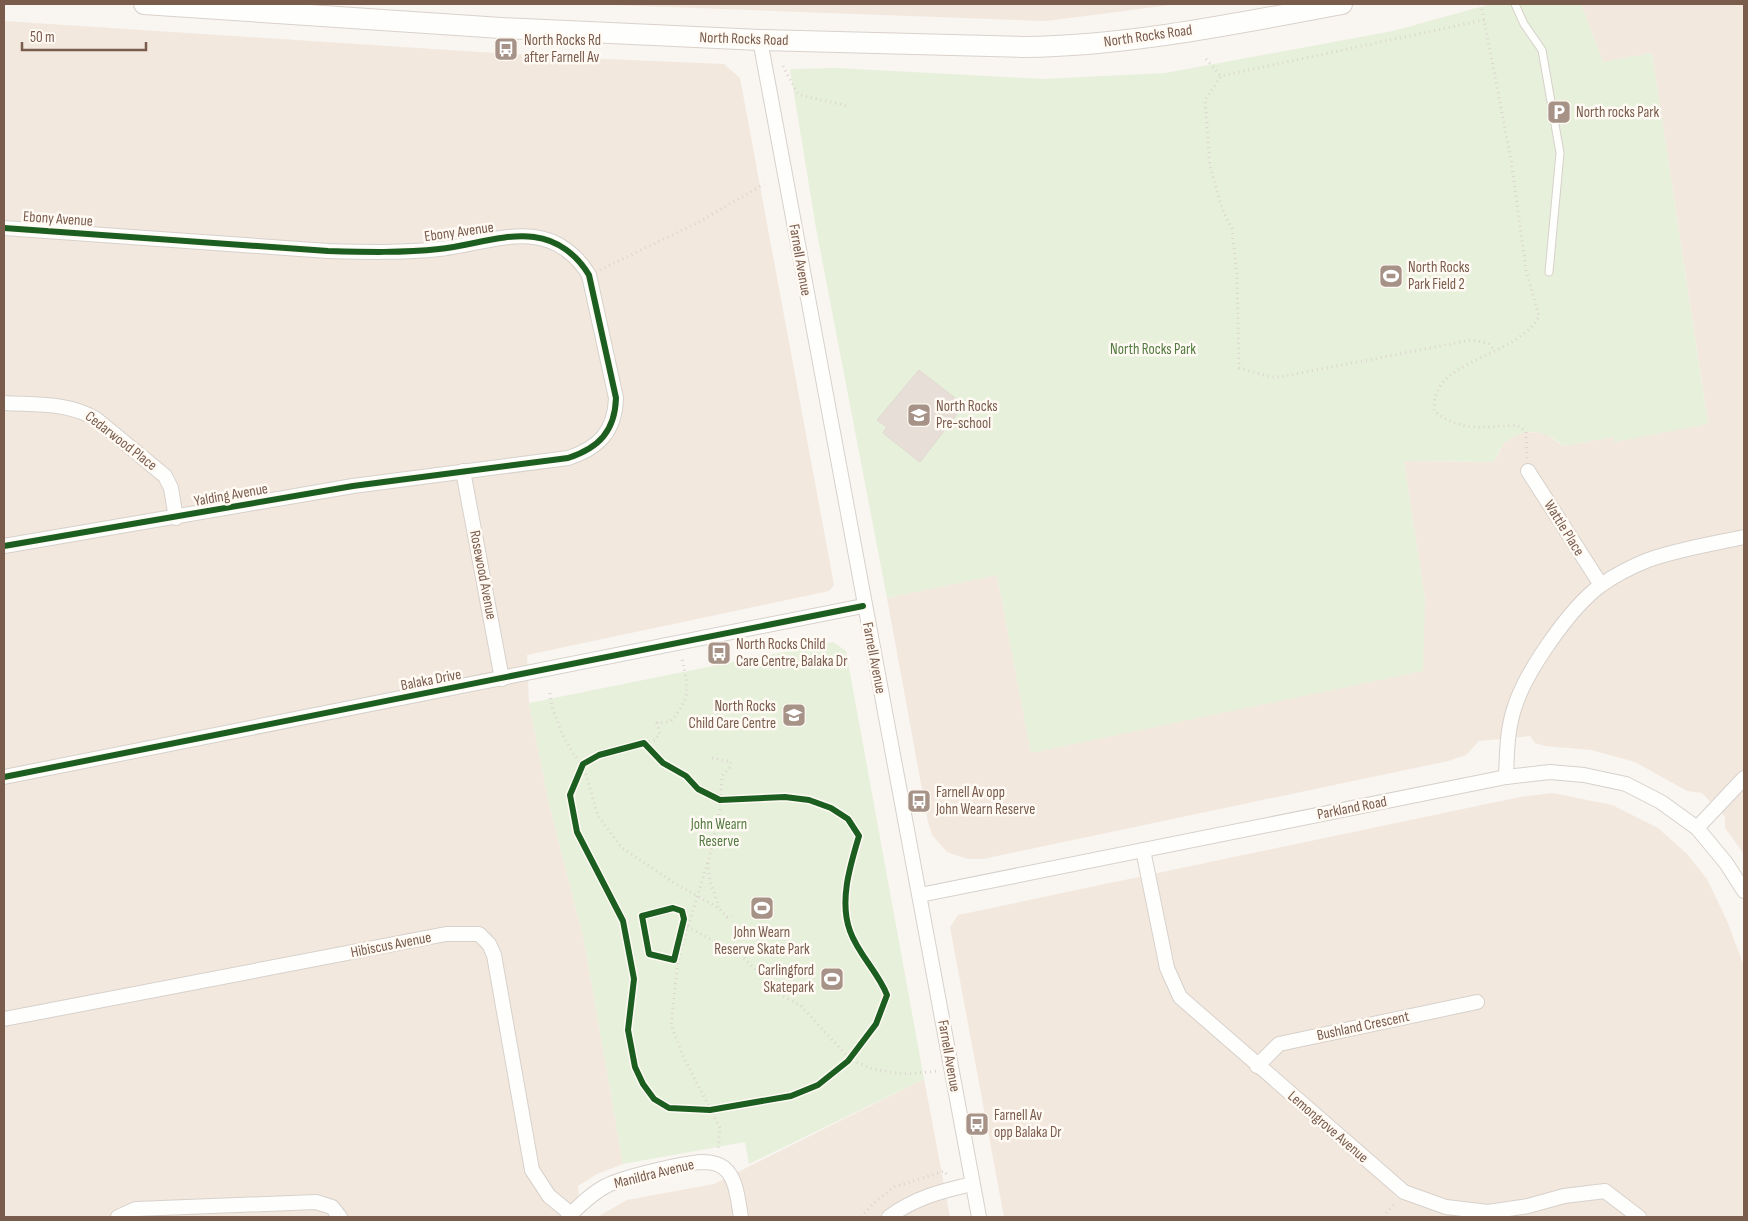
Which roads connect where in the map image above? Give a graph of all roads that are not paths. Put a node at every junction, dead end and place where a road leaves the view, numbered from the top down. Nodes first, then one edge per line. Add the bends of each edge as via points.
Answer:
1 (144, 4) edge
2 (1342, 4) edge
3 (1516, 4) edge
4 (760, 40) junction
5 (4, 228) edge
6 (1549, 272) dead end
7 (4, 403) edge
8 (464, 471) junction
9 (1528, 471) road end
10 (176, 518) junction
11 (1744, 537) edge
12 (4, 546) edge
13 (1601, 586) junction
14 (863, 606) junction
15 (502, 678) junction
16 (1506, 776) junction
17 (4, 777) edge
18 (1744, 778) edge
19 (1697, 828) junction
20 (1143, 850) junction
21 (1744, 891) edge
22 (920, 895) junction
23 (1477, 1002) dead end
24 (4, 1018) edge
25 (1257, 1066) junction
26 (972, 1184) junction
27 (569, 1216) edge
28 (118, 1217) edge
29 (340, 1217) edge
30 (741, 1217) edge
31 (889, 1217) edge
32 (979, 1217) edge
33 (1639, 1217) edge

1 - 4 main road, North Rocks Road via 501,28
2 - 4 main road, North Rocks Road via 1221,26 1060,47
3 - 6 lane via 1524,24 1542,50 1560,152
4 - 14 street, Farnell Avenue
5 - 8 street, Ebony Avenue via 337,251 439,249 503,238 534,237 568,251 588,275 616,398 616,412 606,435 584,453 568,458
7 - 10 street, Cedarwood Place via 69,407 96,419 165,476 171,488
8 - 10 street, Yalding Avenue via 353,486
8 - 15 street, Rosewood Avenue
9 - 13 street, Wattle Place
10 - 12 street, Yalding Avenue
11 - 13 street via 1646,561
13 - 16 street via 1559,629 1533,668 1514,707 1507,742
14 - 15 street, Balaka Drive
14 - 22 street, Farnell Avenue
15 - 17 street, Balaka Drive
16 - 19 street, Parkland Road via 1550,772 1626,784 1661,802
16 - 20 street, Parkland Road
18 - 19 street
19 - 21 street, Parkland Road
20 - 22 street, Parkland Road
20 - 25 street, Lemongrove Avenue via 1167,968 1180,997
22 - 26 street, Farnell Avenue
23 - 25 street, Bushland Crescent via 1279,1044
24 - 27 street, Hibiscus Avenue via 446,934 479,934 494,955 532,1170 548,1196
25 - 33 street, Lemongrove Avenue via 1404,1192 1417,1198 1446,1207 1488,1212 1604,1191
26 - 31 street via 930,1194
26 - 32 street, Farnell Avenue
27 - 30 street, Manildra Avenue via 598,1191 623,1179 700,1162 717,1164 729,1173
28 - 29 street via 136,1209 316,1202 332,1207

